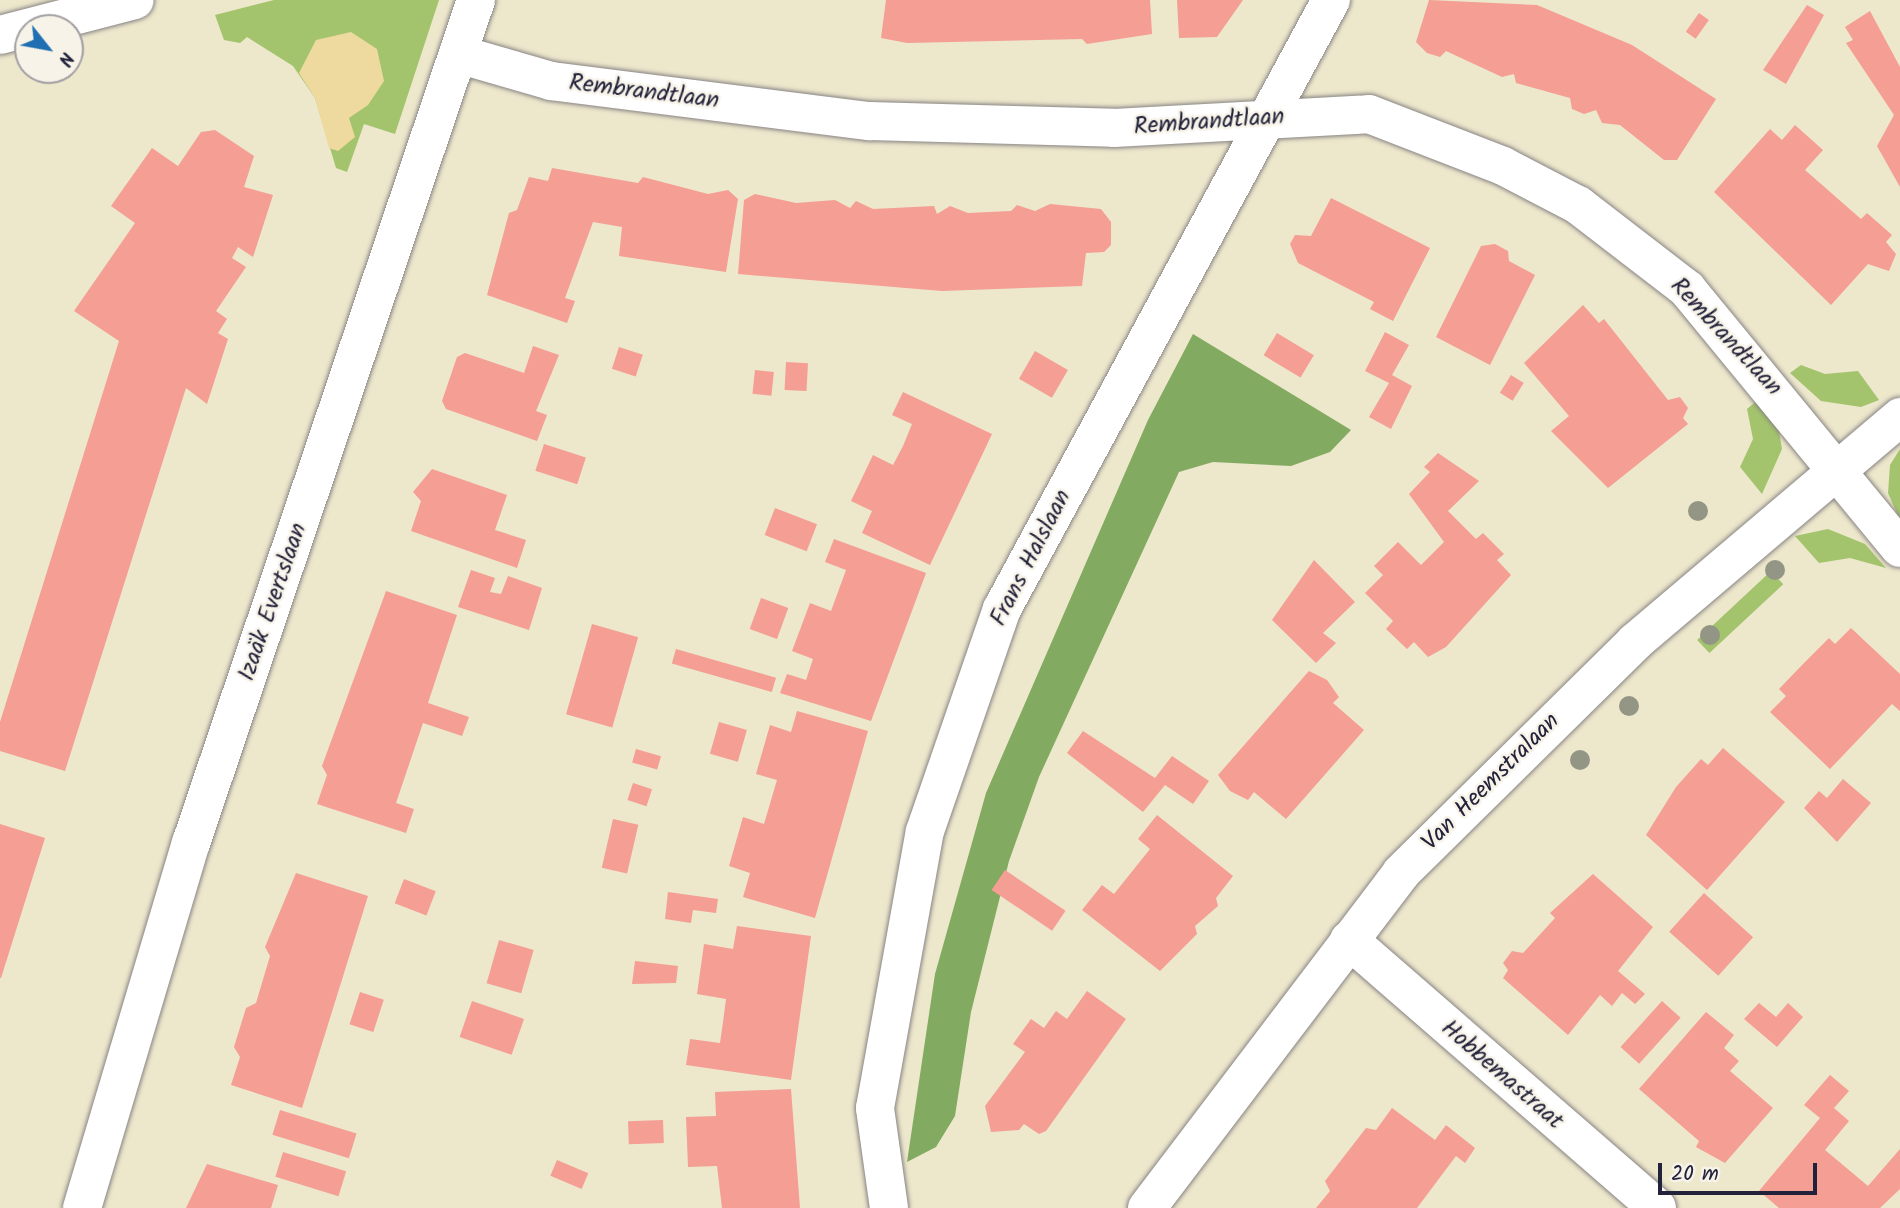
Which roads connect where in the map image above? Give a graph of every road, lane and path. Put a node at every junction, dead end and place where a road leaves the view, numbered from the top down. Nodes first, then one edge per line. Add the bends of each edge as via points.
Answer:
1 (135, 0) edge
2 (476, 0) edge
3 (1331, 0) edge
4 (0, 35) edge
5 (458, 54) junction
6 (1264, 117) junction
7 (1900, 418) edge
8 (1838, 465) junction
9 (1900, 548) edge
10 (1349, 940) junction
11 (82, 1208) edge
12 (889, 1208) edge
13 (1147, 1208) edge
14 (1657, 1208) edge

1 - 4 street
2 - 5 street, Izaäk Evertslaan
3 - 6 street, Frans Halslaan
5 - 6 street, Rembrandtlaan via 551,81 869,121 1114,128
5 - 11 street, Izaäk Evertslaan via 191,843
6 - 8 street, Rembrandtlaan via 1368,114 1503,166 1578,205 1687,289
6 - 12 street, Frans Halslaan via 1002,609 934,804 875,1108
7 - 8 street, Van Heemstralaan
8 - 9 street, Rembrandtlaan
8 - 10 street, Van Heemstralaan via 1503,766 1401,873
10 - 13 street, Van Heemstralaan
10 - 14 street, Hobbemastraat

